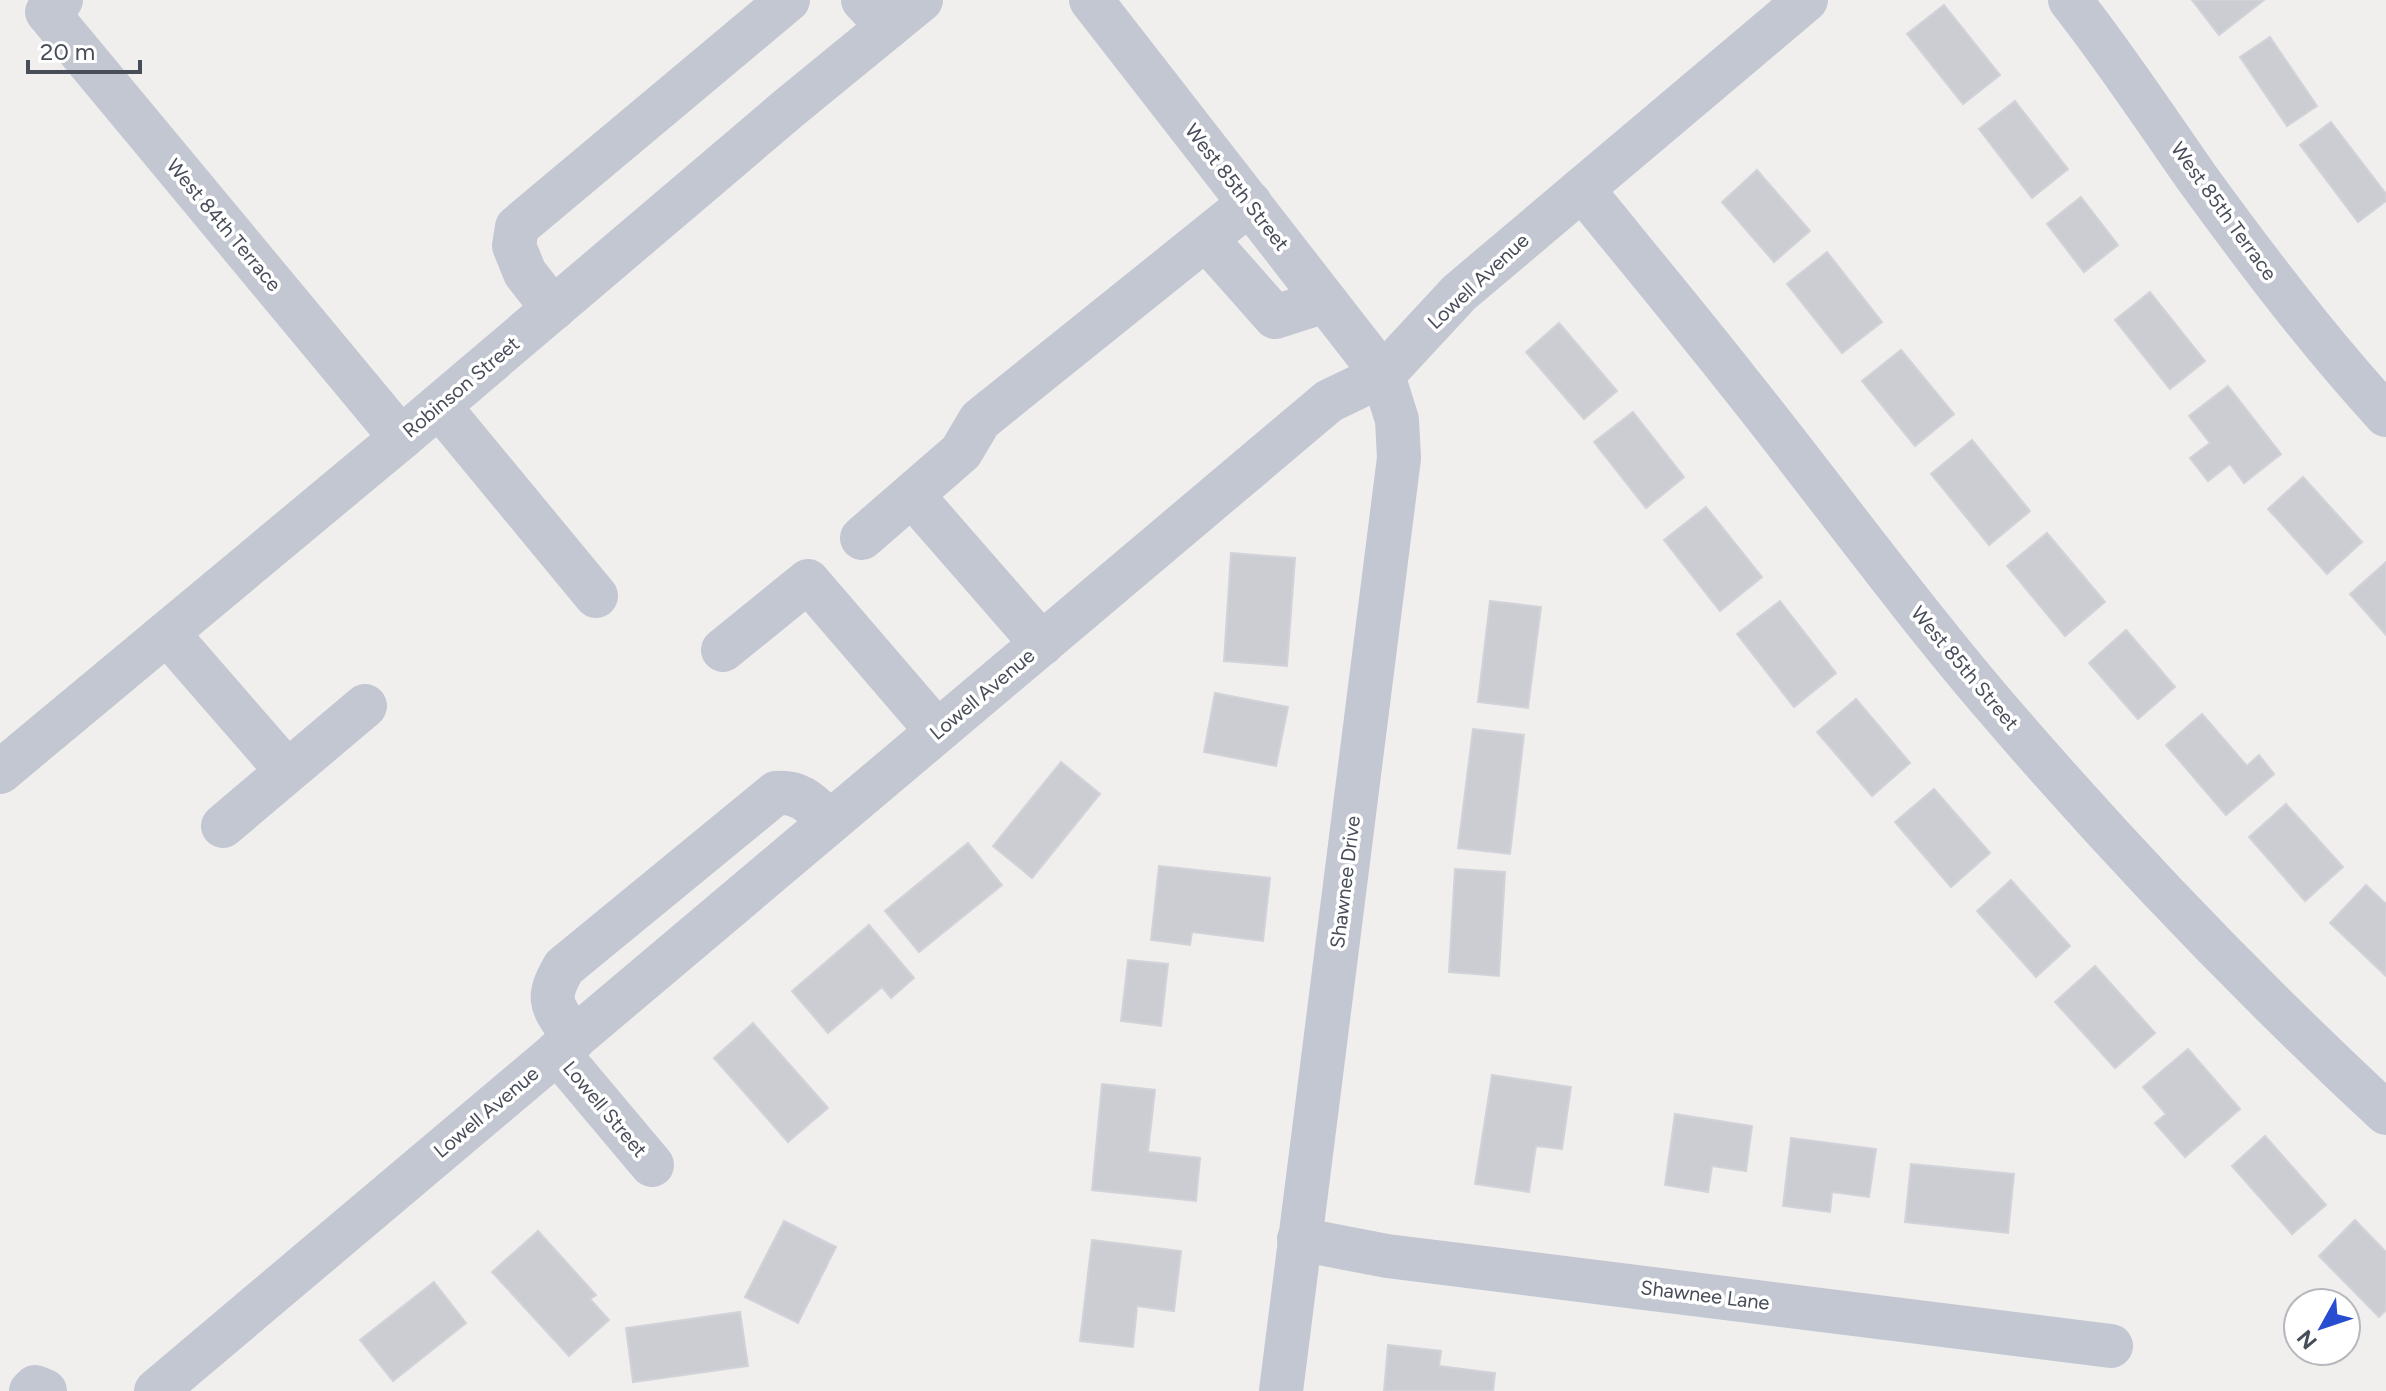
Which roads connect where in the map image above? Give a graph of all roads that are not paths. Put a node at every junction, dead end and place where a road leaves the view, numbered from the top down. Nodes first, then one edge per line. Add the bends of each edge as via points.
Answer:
1 (788, 0) edge
2 (921, 0) edge
3 (1091, 0) edge
4 (1806, 0) edge
5 (2070, 0) edge
6 (54, 6) edge
7 (875, 14) edge
8 (1582, 189) junction
9 (1250, 203) junction
10 (1206, 239) junction
11 (1325, 301) junction
12 (553, 309) junction
13 (1383, 375) junction
14 (439, 406) junction
15 (2386, 415) edge
16 (401, 438) junction
17 (912, 495) junction
18 (862, 538) dead end
19 (596, 596) dead end
20 (167, 633) junction
21 (1042, 644) junction
22 (723, 650) dead end
23 (365, 706) dead end
24 (937, 731) junction
25 (287, 771) junction
26 (0, 772) edge
27 (830, 822) junction
28 (223, 826) dead end
29 (565, 1046) junction
30 (2386, 1113) edge
31 (652, 1165) dead end
32 (1299, 1239) junction
33 (2111, 1346) dead end
34 (31, 1391) edge
35 (45, 1391) edge
36 (156, 1391) edge
37 (1281, 1391) edge

1 - 12 street via 517,227 514,246 525,273
2 - 7 street, Robinson Street
3 - 9 street, West 85th Street
4 - 8 street, Lowell Avenue
5 - 15 street, West 85th Terrace via 2283,291
6 - 16 street, West 84th Terrace
7 - 12 street, Robinson Street
8 - 13 street, Lowell Avenue via 1459,293
8 - 30 street, West 85th Street via 2027,743 2223,955
9 - 10 street
9 - 11 street, West 85th Street
10 - 11 street via 1275,317
10 - 17 street via 980,420 961,452
11 - 13 street, West 85th Street
12 - 14 street, Robinson Street
13 - 21 street, Lowell Avenue via 1329,401
13 - 32 street, Shawnee Drive via 1397,420 1399,458
14 - 16 street, Robinson Street
14 - 19 street
16 - 20 street, Robinson Street
17 - 18 street
17 - 21 street
20 - 25 street
20 - 26 street, Robinson Street
21 - 24 street, Lowell Avenue
22 - 24 street via 808,581
23 - 25 street
24 - 27 street, Lowell Avenue
25 - 28 street
27 - 29 street, Lowell Avenue
27 - 29 street, Lowell Street via 793,792 776,793 564,967 551,989
29 - 31 street, Lowell Street
29 - 36 street, Lowell Avenue
32 - 33 street, Shawnee Lane via 1387,1256
32 - 37 street, Shawnee Drive
34 - 35 street

